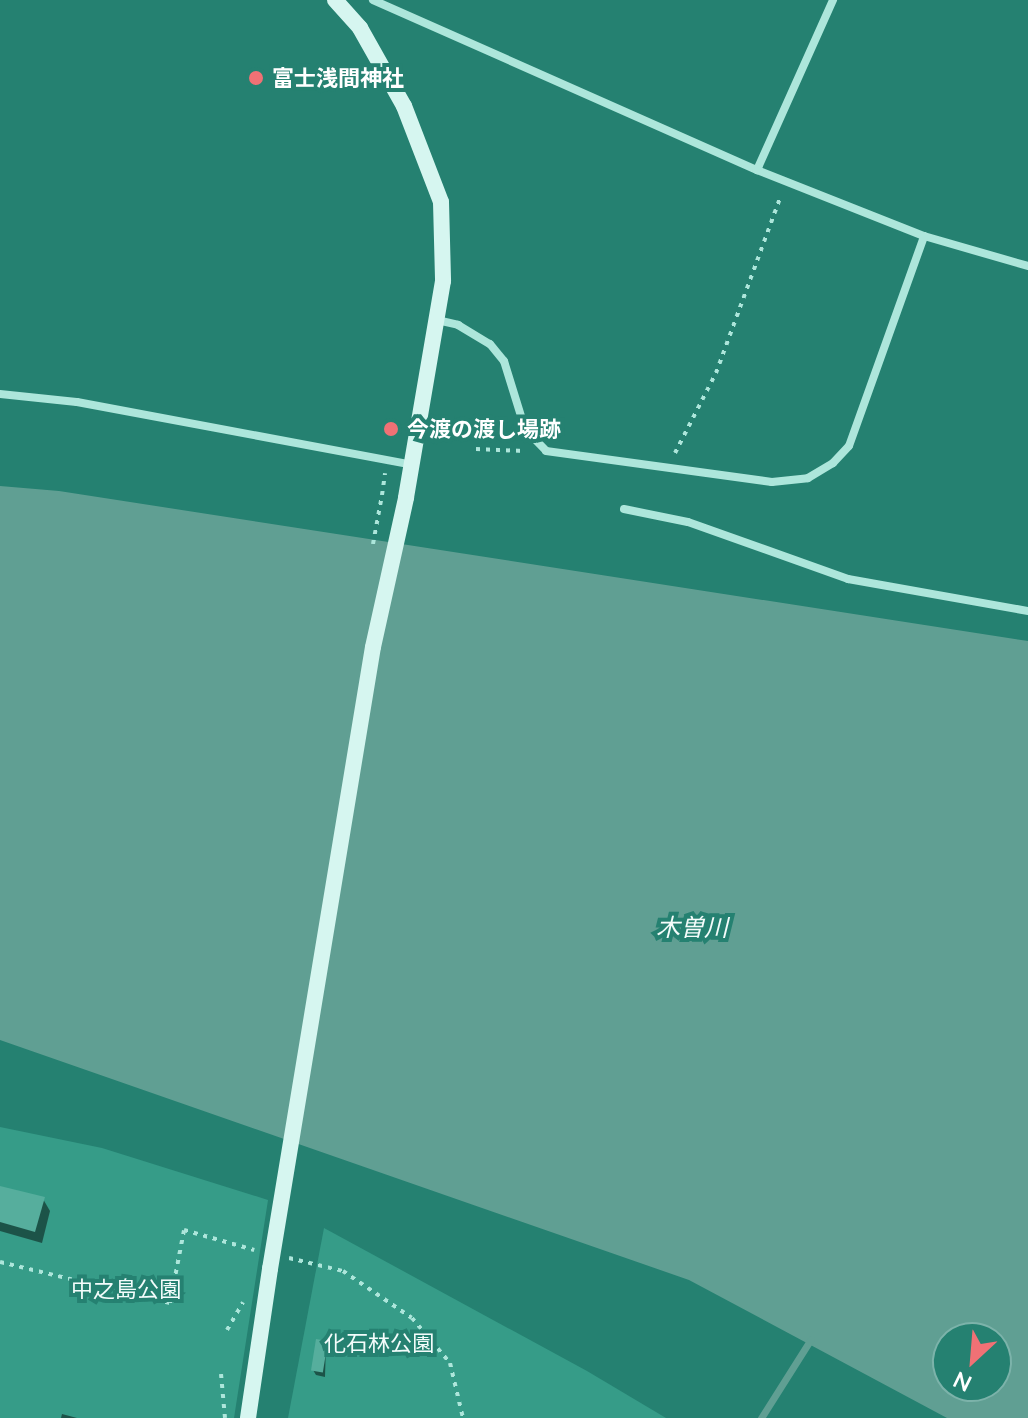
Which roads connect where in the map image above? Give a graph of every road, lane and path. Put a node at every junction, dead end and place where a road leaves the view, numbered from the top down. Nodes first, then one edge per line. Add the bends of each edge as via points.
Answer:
1 (335, 0) edge
2 (373, 0) edge
3 (833, 0) edge
4 (757, 170) junction
5 (786, 182) junction
6 (924, 236) junction
7 (1028, 266) edge
8 (437, 320) junction
9 (0, 394) edge
10 (476, 449) dead end
11 (546, 451) junction
12 (415, 465) junction
13 (665, 468) junction
14 (624, 509) dead end
15 (1028, 611) edge
16 (245, 1291) dead end
17 (227, 1330) dead end
18 (221, 1374) dead end
19 (227, 1409) dead end
20 (248, 1418) edge

1 - 8 street via 360,28 404,106 441,202 443,281
2 - 4 street
3 - 4 street
4 - 5 street
5 - 6 street
5 - 13 path via 716,373
6 - 7 street
6 - 13 street via 849,446 833,463 808,478 772,482
8 - 11 street via 458,325 490,344 504,361 525,429
8 - 12 street
9 - 12 street via 77,402
10 - 11 path
11 - 13 street
12 - 20 street, bridge via 370,663
14 - 15 street via 688,522 848,579
16 - 17 path
18 - 19 path

